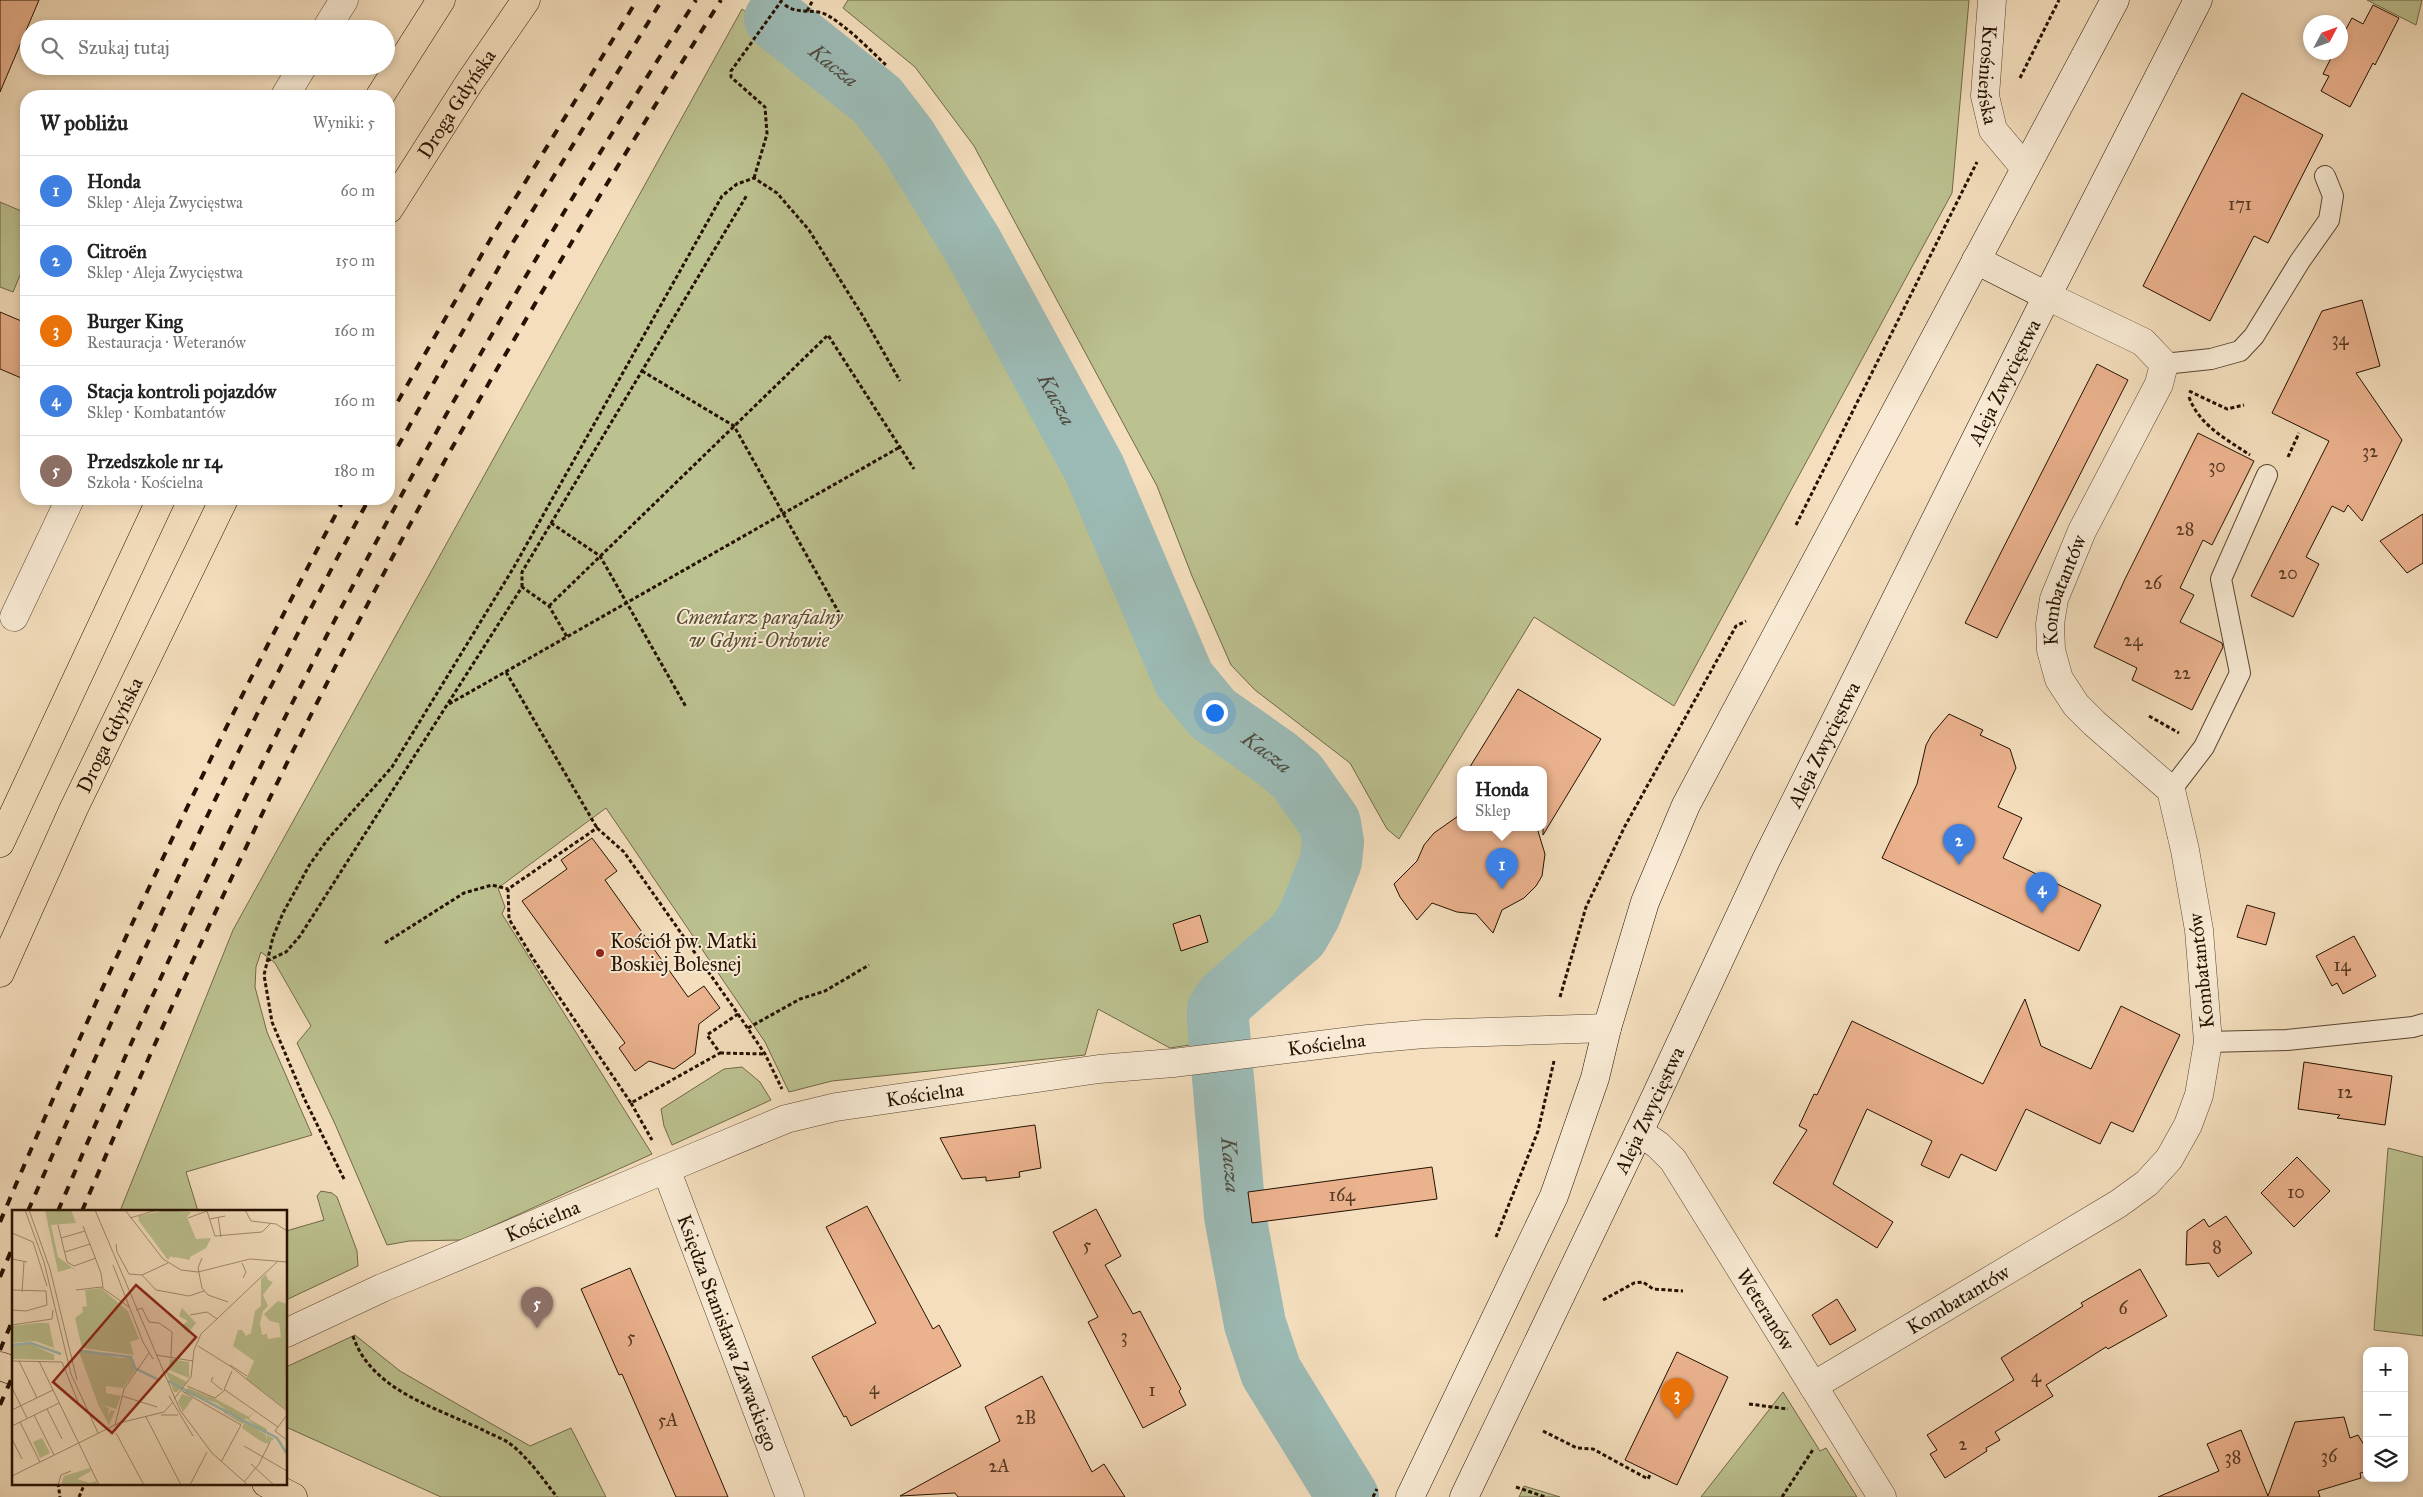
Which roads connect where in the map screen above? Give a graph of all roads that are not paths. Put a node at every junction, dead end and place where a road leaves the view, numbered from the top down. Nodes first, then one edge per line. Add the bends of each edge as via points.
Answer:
1 (344, 0) edge
2 (441, 0) edge
3 (526, 0) edge
4 (1992, 0) edge
5 (2115, 0) edge
6 (2198, 0) edge
7 (332, 20) edge
8 (395, 72) edge
9 (298, 75) edge
10 (393, 75) edge
11 (289, 90) edge
12 (384, 90) edge
13 (2026, 168) junction
14 (2325, 176) dead end
15 (395, 200) edge
16 (1976, 260) junction
17 (2047, 296) junction
18 (2164, 364) junction
19 (2267, 475) road end
20 (67, 505) edge
21 (158, 505) edge
22 (221, 505) edge
23 (14, 617) dead end
24 (2171, 790) junction
25 (0, 843) edge
26 (0, 973) edge
27 (2423, 1024) edge
28 (1606, 1028) junction
29 (2208, 1042) junction
30 (1639, 1132) junction
31 (666, 1169) junction
32 (288, 1332) edge
33 (0, 1366) edge
34 (12, 1370) edge
35 (1813, 1386) junction
36 (268, 1484) edge
37 (293, 1497) edge
38 (790, 1497) edge
39 (1410, 1497) edge
40 (1464, 1497) edge
41 (1882, 1497) edge

1 - 7 street
2 - 8 main road
3 - 15 main road, Droga Gdyńska
4 - 13 street, Krośnieńska via 1985,96 1993,130
5 - 13 street
6 - 17 street, Aleja Zwycięstwa
9 - 11 street
10 - 12 main road
13 - 16 street
14 - 18 lane via 2334,196 2328,220 2254,336 2240,350 2211,358
16 - 17 street
16 - 28 street via 1686,805 1645,902
17 - 18 street via 2143,342
17 - 30 street, Aleja Zwycięstwa via 1766,860
18 - 24 street, Kombatantów via 2159,384 2082,532 2054,599 2050,633 2059,678 2076,704
19 - 24 lane via 2221,579 2240,673 2204,747
20 - 23 street
21 - 25 main road
22 - 26 main road, Droga Gdyńska via 74,808
24 - 29 street, Kombatantów via 2199,930
27 - 29 lane, Kombatantów via 2336,1036
28 - 31 street, Kościelna via 1424,1034 1107,1068 836,1107 786,1120
28 - 39 street via 1595,1078 1554,1196
29 - 35 street, Kombatantów via 2199,1095 2188,1125 2169,1159 2147,1183 2118,1204
30 - 35 street, Weteranów via 1673,1160
30 - 40 street, Aleja Zwycięstwa
31 - 32 street, Kościelna via 382,1288
31 - 38 street, Księdza Stanisława Zawackiego
33 - 34 main road
35 - 41 street, Weteranów
36 - 37 main road

